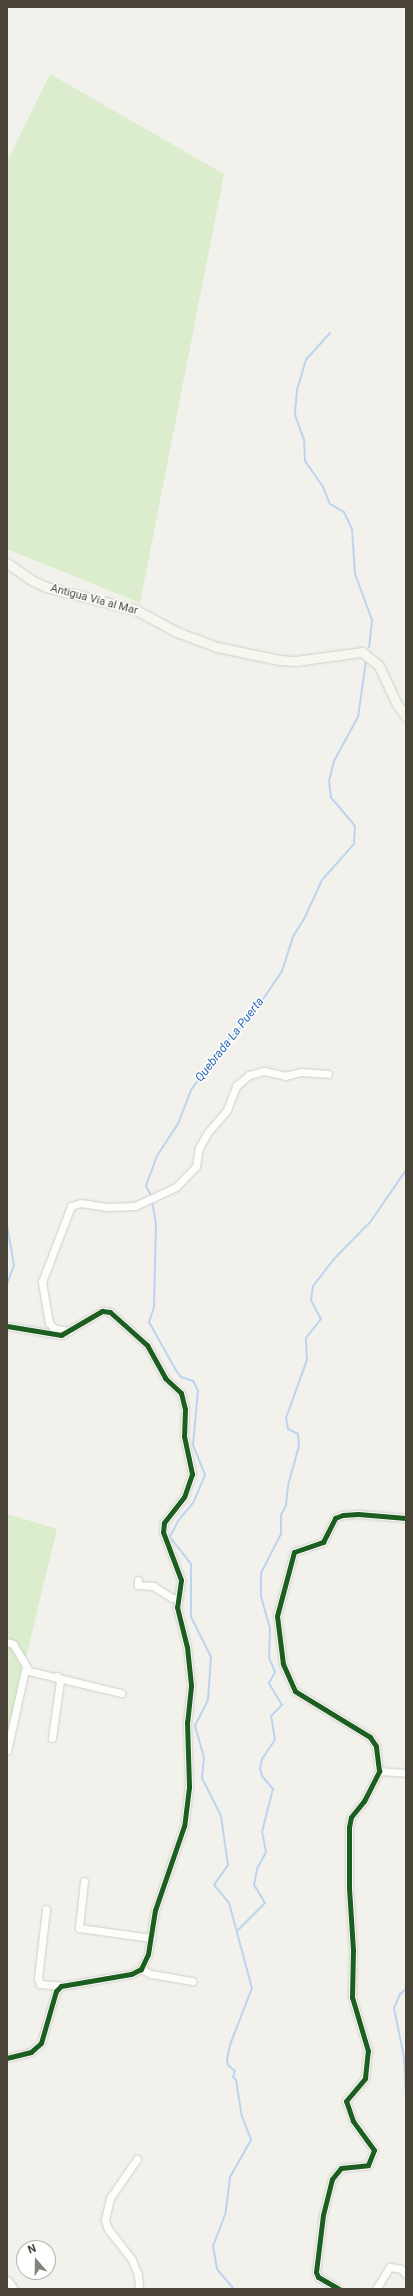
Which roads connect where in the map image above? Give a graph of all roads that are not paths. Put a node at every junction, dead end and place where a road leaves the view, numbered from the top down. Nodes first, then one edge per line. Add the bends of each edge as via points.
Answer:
1 (7, 563) edge
2 (406, 717) edge
3 (328, 1074) dead end
4 (7, 1326) edge
5 (70, 1331) junction
6 (406, 1518) edge
7 (138, 1580) dead end
8 (177, 1598) junction
9 (7, 1642) edge
10 (28, 1669) junction
11 (57, 1676) junction
12 (121, 1693) dead end
13 (52, 1738) dead end
14 (7, 1751) edge
15 (379, 1771) junction
16 (406, 1773) edge
17 (84, 1880) dead end
18 (46, 1908) dead end
19 (151, 1938) junction
20 (140, 1969) junction
21 (192, 1981) dead end
22 (61, 1986) junction
23 (7, 2058) edge
24 (137, 2159) dead end
25 (406, 2274) edge
26 (7, 2280) edge
27 (14, 2289) edge
28 (139, 2289) edge
29 (339, 2289) edge
30 (376, 2289) edge

1 - 2 main road, Antigua Vía al Mar via 46,587 136,610 177,632 217,647 296,661 362,652 379,666
3 - 5 street via 301,1072 285,1076 264,1071 249,1075 236,1086 226,1110 208,1132 199,1148 196,1166 176,1187 146,1202 129,1207 81,1203 71,1206 42,1282 49,1323 55,1329
4 - 5 street via 58,1335
5 - 8 street via 102,1311 110,1312 146,1343 165,1378 183,1397 184,1436 192,1480 184,1497 170,1512 163,1526 165,1540 181,1580
6 - 15 street via 358,1514 335,1518 323,1542 294,1552 277,1616 279,1644 292,1686 300,1696 370,1737 376,1746
7 - 8 street via 138,1584 153,1586 172,1598
8 - 19 street via 187,1647 191,1686 187,1722 189,1787 184,1826 158,1902
9 - 10 street via 13,1644
10 - 11 street
10 - 14 street via 23,1672
11 - 12 street
11 - 13 street via 60,1681
15 - 16 street
15 - 29 street via 364,1801 351,1817 349,1827 352,1996 368,2051 365,2078 346,2101 353,2121 374,2150 368,2166 341,2168 332,2179 323,2214 316,2272 318,2277
17 - 19 street via 79,1928
18 - 22 street via 38,1978 40,1984
19 - 20 street via 146,1960
20 - 21 street via 151,1974
20 - 22 street via 117,1978
22 - 23 street via 56,1991 40,2043 31,2052
24 - 28 street via 110,2198 105,2220 108,2229 132,2260 138,2275
25 - 30 street via 401,2269 390,2266
26 - 27 street

